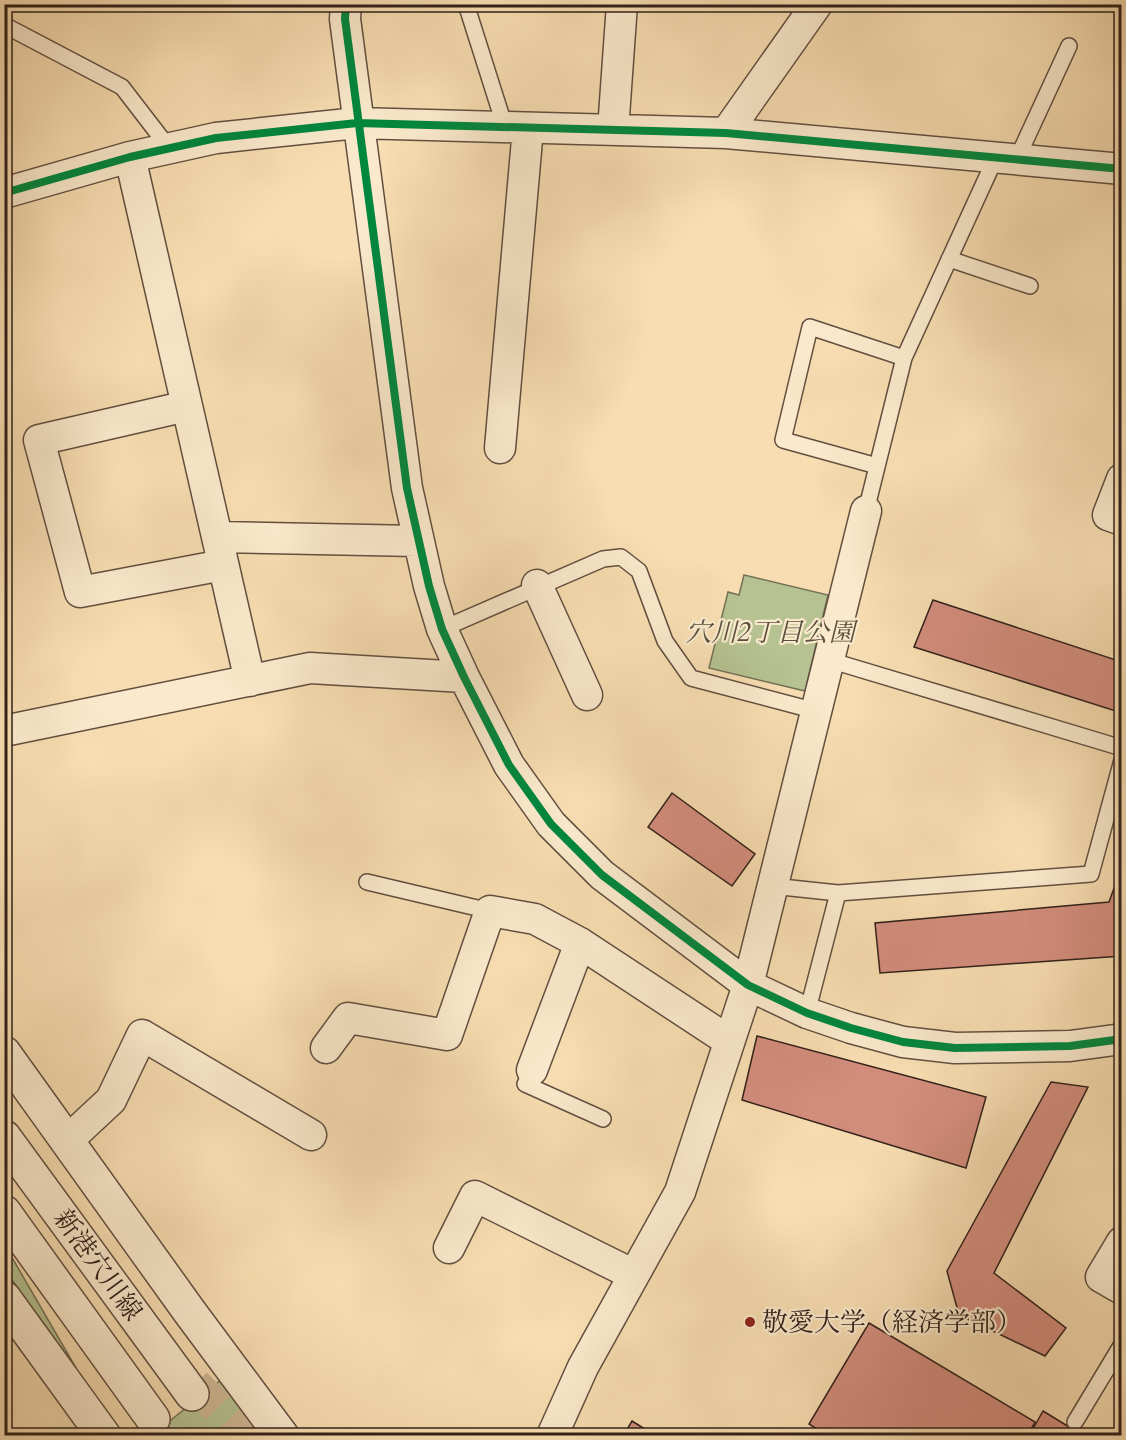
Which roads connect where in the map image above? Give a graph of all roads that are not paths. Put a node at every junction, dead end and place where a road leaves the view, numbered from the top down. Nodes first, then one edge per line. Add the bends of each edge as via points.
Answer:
1 (346, 4) edge
2 (466, 4) edge
3 (622, 4) edge
4 (817, 4) edge
5 (4, 25) edge
6 (1070, 46) dead end
7 (357, 123) junction
8 (517, 127) junction
9 (613, 130) junction
10 (726, 133) junction
11 (169, 148) junction
12 (130, 157) junction
13 (1005, 160) junction
14 (1122, 169) edge
15 (4, 193) edge
16 (949, 259) junction
17 (1029, 286) dead end
18 (904, 358) junction
19 (187, 406) junction
20 (500, 448) dead end
21 (877, 466) junction
22 (1122, 479) edge
23 (866, 511) joint
24 (1122, 520) edge
25 (417, 541) junction
26 (220, 551) junction
27 (537, 585) junction
28 (442, 629) junction
29 (829, 660) junction
30 (464, 677) junction
31 (249, 681) junction
32 (587, 695) dead end
33 (816, 711) junction
34 (4, 731) edge
35 (1122, 748) edge
36 (1122, 760) edge
37 (367, 882) dead end
38 (772, 886) junction
39 (838, 893) junction
40 (490, 911) junction
41 (580, 943) junction
42 (748, 985) junction
43 (807, 1013) junction
44 (1122, 1039) edge
45 (729, 1041) junction
46 (326, 1048) dead end
47 (4, 1053) edge
48 (532, 1070) joint
49 (603, 1119) dead end
50 (311, 1135) dead end
51 (4, 1137) edge
52 (67, 1141) junction
53 (4, 1212) edge
54 (1122, 1242) edge
55 (449, 1248) dead end
56 (634, 1275) junction
57 (1122, 1289) edge
58 (4, 1298) edge
59 (1122, 1344) edge
60 (194, 1389) tunnel mouth
61 (1075, 1422) dead end
62 (145, 1426) dead end
63 (104, 1436) edge
64 (282, 1436) edge
65 (552, 1436) edge

1 - 7 street
2 - 8 lane
3 - 9 street
4 - 10 street
5 - 11 lane via 122,87
6 - 13 lane
7 - 8 street
7 - 11 street via 216,138
7 - 25 street
8 - 9 street
8 - 20 street
9 - 10 street
10 - 13 street
11 - 12 street
12 - 15 street
12 - 19 street
13 - 14 street
13 - 16 lane
16 - 17 lane
16 - 18 lane
18 - 21 lane
18 - 21 lane via 810,327 783,440
19 - 26 street
19 - 26 street via 39,440 80,592
21 - 23 lane
22 - 24 street via 1108,515
23 - 29 street
25 - 26 street
25 - 28 street
26 - 31 street
27 - 28 lane
27 - 32 street
27 - 33 lane via 603,559 621,557 639,571 665,641 691,678
28 - 30 street
29 - 33 street
29 - 35 lane
30 - 31 street via 310,668
30 - 42 street via 509,765 551,824 602,875
31 - 34 street
33 - 38 street
36 - 39 lane via 1091,874
37 - 40 lane
38 - 39 lane
38 - 42 street
39 - 43 lane
40 - 41 street via 535,920
40 - 46 street via 447,1035 348,1018
41 - 45 street
41 - 48 street
42 - 43 street
42 - 45 street
43 - 44 street via 903,1042 955,1048 1070,1046
45 - 56 street via 680,1192
47 - 52 street
48 - 49 lane via 525,1084
50 - 52 street via 142,1035 111,1100
51 - 60 street, 新港穴川線 via 154,1341
52 - 64 street
53 - 62 street, 新港穴川線
54 - 57 street via 1101,1277
55 - 56 street via 475,1196
56 - 65 street via 583,1367
58 - 63 street
59 - 61 lane

